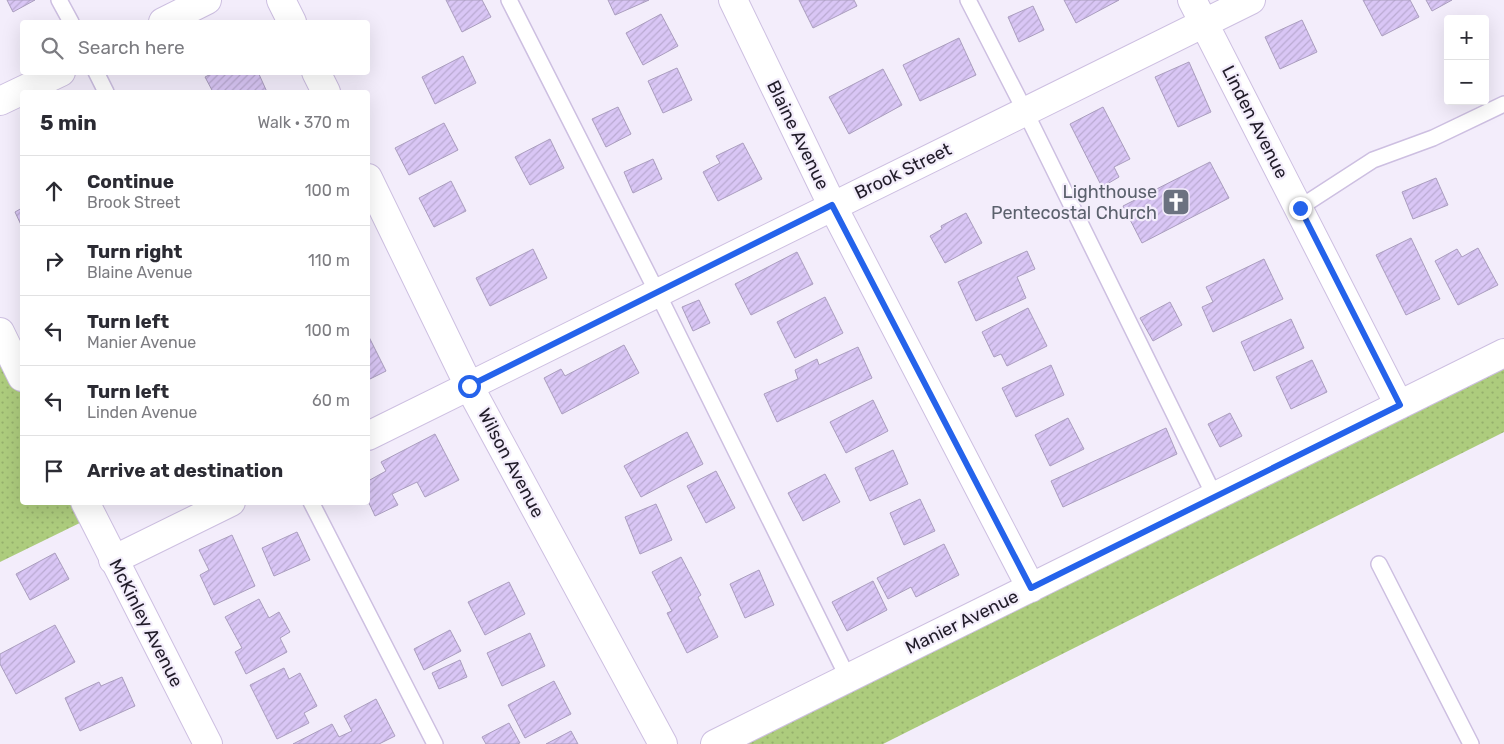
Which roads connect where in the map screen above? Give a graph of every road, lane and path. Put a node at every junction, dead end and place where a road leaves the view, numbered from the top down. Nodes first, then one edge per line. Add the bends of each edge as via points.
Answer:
1 (59, 0) edge
2 (208, 0) edge
3 (281, 0) edge
4 (509, 0) edge
5 (733, 0) edge
6 (968, 0) edge
7 (1192, 0) edge
8 (1251, 0) edge
9 (70, 20) edge
10 (167, 20) edge
11 (291, 20) edge
12 (1204, 24) junction
13 (55, 75) edge
14 (98, 75) edge
15 (318, 75) edge
16 (23, 90) edge
17 (105, 90) edge
18 (325, 90) edge
19 (20, 91) edge
20 (0, 101) edge
21 (1504, 104) edge
22 (1025, 111) junction
23 (370, 182) edge
24 (832, 205) junction
25 (1300, 208) junction
26 (658, 292) junction
27 (0, 332) edge
28 (1504, 353) edge
29 (20, 373) edge
30 (469, 386) junction
31 (1400, 405) junction
32 (370, 435) edge
33 (1215, 497) junction
34 (86, 505) edge
35 (225, 505) edge
36 (313, 505) edge
37 (113, 560) junction
38 (1380, 564) dead end
39 (1031, 588) junction
40 (848, 678) junction
41 (208, 744) edge
42 (435, 744) edge
43 (662, 744) edge
44 (715, 744) edge
45 (1471, 744) edge

1 - 9 lane
2 - 10 street
3 - 11 street
4 - 26 lane
5 - 24 street, Blaine Avenue
6 - 22 lane
7 - 12 street, Linden Avenue
8 - 12 street, Brook Street
12 - 22 street, Brook Street
12 - 25 street, Linden Avenue
13 - 16 street
14 - 17 lane
15 - 18 street
19 - 20 street
21 - 25 lane via 1433,138 1373,160
22 - 24 street, Brook Street
22 - 33 lane
23 - 30 street, Wilson Avenue
24 - 26 street, Brook Street
24 - 39 street, Blaine Avenue
25 - 31 street, Linden Avenue
26 - 30 street, Brook Street
26 - 40 lane
27 - 29 street
28 - 31 street, Manier Avenue
30 - 32 street, Brook Street
30 - 43 street, Wilson Avenue
31 - 33 street, Manier Avenue
33 - 39 street, Manier Avenue
34 - 37 street, McKinley Avenue
35 - 37 street
36 - 42 lane
37 - 41 street, McKinley Avenue
38 - 45 lane
39 - 40 street, Manier Avenue
40 - 44 street, Manier Avenue

